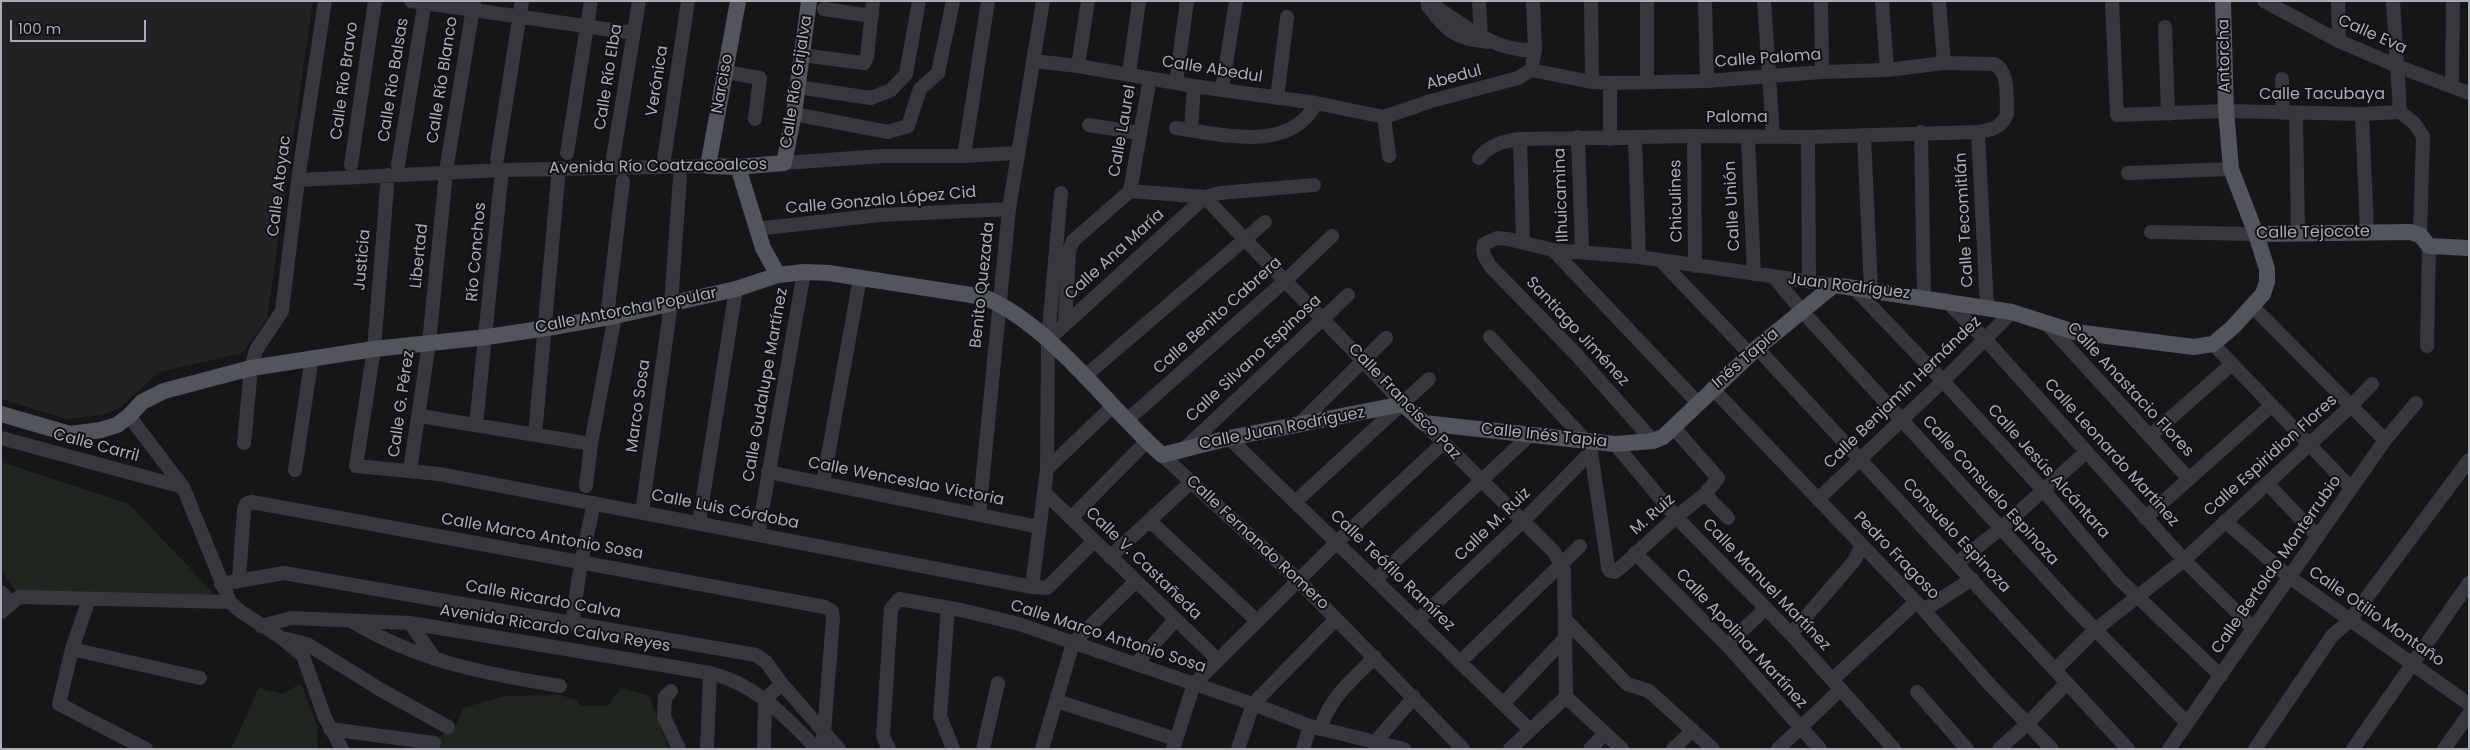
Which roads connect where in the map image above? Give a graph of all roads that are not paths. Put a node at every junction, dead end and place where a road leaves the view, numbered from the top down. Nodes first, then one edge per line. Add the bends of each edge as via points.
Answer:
1 (325, 1) edge
2 (374, 1) edge
3 (522, 1) edge
4 (591, 1) edge
5 (639, 1) edge
6 (688, 1) edge
7 (738, 1) edge
8 (809, 1) edge
9 (873, 1) edge
10 (919, 1) edge
11 (953, 1) edge
12 (988, 1) edge
13 (1043, 1) edge
14 (1088, 1) edge
15 (1139, 1) edge
16 (1187, 1) edge
17 (1236, 1) edge
18 (1426, 1) edge
19 (1479, 1) edge
20 (1533, 1) edge
21 (1591, 1) edge
22 (1647, 1) edge
23 (1705, 1) edge
24 (1764, 1) edge
25 (1821, 1) edge
26 (1882, 1) edge
27 (1939, 1) edge
28 (2112, 1) edge
29 (2223, 1) edge
30 (2264, 1) edge
31 (2338, 1) edge
32 (2393, 1) edge
33 (2453, 1) edge
34 (420, 2) edge
35 (2279, 5) edge
36 (473, 6) edge
37 (824, 9) dead end
38 (519, 16) junction
39 (872, 16) junction
40 (1287, 18) dead end
41 (587, 26) junction
42 (2165, 27) dead end
43 (633, 32) junction
44 (1486, 39) junction
45 (2339, 40) junction
46 (1534, 50) junction
47 (801, 55) junction
48 (1034, 61) junction
49 (1944, 63) junction
50 (1078, 66) junction
51 (2397, 66) junction
52 (1531, 70) junction
53 (1886, 70) junction
54 (725, 72) junction
55 (1822, 72) junction
56 (1129, 74) junction
57 (1150, 78) junction
58 (1768, 78) junction
59 (2282, 79) dead end
60 (1707, 81) junction
61 (1592, 82) junction
62 (1647, 82) junction
63 (1176, 83) junction
64 (1610, 83) junction
65 (1194, 86) junction
66 (2452, 86) junction
67 (797, 87) junction
68 (1222, 90) junction
69 (2469, 93) edge
70 (1277, 98) junction
71 (1316, 103) junction
72 (2226, 111) junction
73 (2400, 112) junction
74 (2290, 113) junction
75 (794, 114) junction
76 (2168, 114) junction
77 (2362, 114) junction
78 (1384, 117) junction
79 (755, 119) dead end
80 (1089, 125) dead end
81 (1999, 125) joint
82 (1176, 128) dead end
83 (1191, 130) junction
84 (1921, 132) junction
85 (1978, 132) junction
86 (1139, 133) junction
87 (1864, 135) junction
88 (1694, 136) junction
89 (1773, 136) junction
90 (1578, 137) junction
91 (1748, 137) junction
92 (1808, 137) junction
93 (1636, 138) junction
94 (1520, 139) junction
95 (1610, 139) junction
96 (567, 153) dead end
97 (1017, 153) junction
98 (964, 156) junction
99 (1389, 156) dead end
100 (613, 158) dead end
101 (1479, 158) dead end
102 (784, 163) junction
103 (499, 164) junction
104 (351, 165) dead end
105 (398, 165) dead end
106 (663, 166) junction
107 (708, 166) junction
108 (738, 167) junction
109 (559, 168) junction
110 (447, 169) junction
111 (2231, 169) junction
112 (2128, 173) dead end
113 (388, 175) junction
114 (680, 177) dead end
115 (298, 180) junction
116 (623, 181) dead end
117 (1314, 185) dead end
118 (1130, 190) junction
119 (1061, 193) dead end
120 (1206, 197) junction
121 (1009, 209) junction
122 (1264, 222) dead end
123 (756, 229) junction
124 (2367, 231) junction
125 (2151, 232) dead end
126 (2298, 233) junction
127 (2256, 234) junction
128 (1332, 236) dead end
129 (1245, 240) junction
130 (2425, 240) junction
131 (1523, 241) junction
132 (1484, 244) joint
133 (2469, 248) edge
134 (1553, 250) junction
135 (1582, 250) junction
136 (1639, 257) junction
137 (1662, 262) junction
138 (1695, 266) junction
139 (804, 272) junction
140 (1754, 274) junction
141 (778, 275) junction
142 (1774, 277) junction
143 (860, 278) junction
144 (1286, 280) junction
145 (1808, 281) junction
146 (1834, 285) junction
147 (1854, 288) junction
148 (736, 289) junction
149 (1871, 290) junction
150 (1348, 295) dead end
151 (1924, 297) junction
152 (1945, 300) junction
153 (998, 303) junction
154 (671, 304) junction
155 (1987, 307) junction
156 (2253, 307) junction
157 (1802, 311) junction
158 (2012, 312) junction
159 (611, 316) junction
160 (1324, 319) junction
161 (1065, 323) junction
162 (2047, 324) junction
163 (547, 328) junction
164 (1490, 337) dead end
165 (487, 338) junction
166 (1386, 338) dead end
167 (1984, 338) junction
168 (1048, 340) junction
169 (429, 343) junction
170 (2213, 344) junction
171 (2427, 346) dead end
172 (374, 349) junction
173 (1753, 351) junction
174 (312, 357) junction
175 (1363, 360) junction
176 (2232, 364) junction
177 (251, 368) junction
178 (1084, 377) junction
179 (1429, 379) dead end
180 (1943, 381) junction
181 (2372, 384) dead end
182 (1712, 388) junction
183 (1698, 403) junction
184 (2416, 403) dead end
185 (1403, 404) junction
186 (2272, 405) junction
187 (1113, 406) junction
188 (2351, 406) junction
189 (1, 414) edge
190 (129, 416) junction
191 (420, 416) junction
192 (1900, 419) junction
193 (1126, 421) junction
194 (1424, 423) junction
195 (476, 425) junction
196 (1297, 426) junction
197 (1530, 435) junction
198 (1663, 435) junction
199 (535, 436) junction
200 (2150, 436) junction
201 (1, 438) edge
202 (1230, 438) junction
203 (2385, 440) junction
204 (1147, 441) junction
205 (1443, 443) junction
206 (244, 444) dead end
207 (591, 444) junction
208 (1615, 444) junction
209 (2310, 445) junction
210 (1589, 447) junction
211 (1184, 449) junction
212 (2085, 453) junction
213 (1162, 455) junction
214 (1860, 458) junction
215 (2469, 460) edge
216 (356, 466) joint
217 (1046, 469) junction
218 (295, 470) dead end
219 (410, 470) junction
220 (768, 472) junction
221 (1718, 478) joint
222 (2188, 478) junction
223 (1481, 481) junction
224 (1191, 482) junction
225 (2267, 483) junction
226 (822, 484) junction
227 (586, 486) dead end
228 (182, 487) junction
229 (2351, 488) junction
230 (2044, 491) junction
231 (1045, 493) junction
232 (1705, 494) junction
233 (1818, 500) junction
234 (1295, 502) junction
235 (594, 503) junction
236 (642, 512) junction
237 (979, 515) junction
238 (1676, 517) junction
239 (1072, 518) junction
240 (1728, 518) dead end
241 (2145, 518) junction
242 (1150, 521) junction
243 (2225, 521) junction
244 (1522, 522) junction
245 (699, 523) junction
246 (1039, 526) junction
247 (2000, 529) junction
248 (758, 534) junction
249 (2317, 536) junction
250 (1094, 541) junction
251 (1337, 542) junction
252 (1580, 546) dead end
253 (1862, 546) junction
254 (1636, 553) junction
255 (1110, 557) junction
256 (2184, 560) junction
257 (581, 562) junction
258 (1562, 562) junction
259 (1957, 563) junction
260 (2288, 576) junction
261 (239, 579) junction
262 (1972, 579) junction
263 (1298, 580) junction
264 (1376, 580) junction
265 (1135, 582) junction
266 (2469, 583) edge
267 (221, 584) junction
268 (1032, 587) junction
269 (1, 592) edge
270 (2137, 596) junction
271 (89, 599) junction
272 (230, 602) junction
273 (1920, 606) junction
274 (6, 608) edge
275 (948, 608) junction
276 (1766, 608) junction
277 (1336, 619) junction
278 (1175, 620) junction
279 (1417, 620) junction
280 (1566, 620) junction
281 (2350, 620) junction
282 (1257, 621) junction
283 (352, 622) junction
284 (410, 623) junction
285 (572, 623) junction
286 (261, 626) junction
287 (2253, 628) junction
288 (2095, 630) junction
289 (1791, 634) junction
290 (1566, 637) junction
291 (283, 639) junction
292 (1073, 643) junction
293 (1727, 645) junction
294 (72, 649) junction
295 (1375, 657) junction
296 (434, 659) junction
297 (1218, 660) junction
298 (1460, 662) junction
299 (1136, 664) junction
300 (2413, 664) junction
301 (2056, 669) junction
302 (710, 672) junction
303 (2222, 676) junction
304 (200, 678) dead end
305 (998, 683) dead end
306 (782, 684) junction
307 (1194, 684) junction
308 (2066, 684) junction
309 (1836, 685) junction
310 (560, 686) dead end
311 (671, 692) dead end
312 (1917, 692) dead end
313 (1414, 697) junction
314 (1566, 697) junction
315 (765, 698) junction
316 (1056, 701) junction
317 (1253, 704) junction
318 (1503, 704) junction
319 (2469, 704) edge
320 (2469, 714) edge
321 (2186, 722) junction
322 (2027, 724) junction
323 (448, 727) dead end
324 (1315, 727) junction
325 (1802, 728) junction
326 (330, 729) junction
327 (1530, 730) junction
328 (1693, 730) junction
329 (824, 732) junction
330 (1605, 733) junction
331 (1376, 741) junction
332 (425, 744) edge
333 (1174, 744) edge
334 (146, 749) edge
335 (342, 749) edge
336 (679, 749) edge
337 (707, 749) edge
338 (764, 749) edge
339 (819, 749) edge
340 (839, 749) edge
341 (889, 749) edge
342 (954, 749) edge
343 (983, 749) edge
344 (1042, 749) edge
345 (1238, 749) edge
346 (1303, 749) edge
347 (1404, 749) edge
348 (1463, 749) edge
349 (1510, 749) edge
350 (1590, 749) edge
351 (1622, 749) edge
352 (1673, 749) edge
353 (1713, 749) edge
354 (1778, 749) edge
355 (1820, 749) edge
356 (1894, 749) edge
357 (1967, 749) edge
358 (1999, 749) edge
359 (2052, 749) edge
360 (2128, 749) edge
361 (2169, 749) edge
362 (2254, 749) edge
363 (2353, 749) edge
364 (2444, 749) edge

1 - 115 street, Calle Atoyac
2 - 104 street, Calle Río Bravo
3 - 38 street, Río Conchos
4 - 41 street
5 - 43 street, Calle Río Elba
6 - 106 street, Verónica
7 - 54 main road, Narciso
8 - 47 main road, Calle Río Grijalva
9 - 39 street
10 - 67 street via 906,74 891,90 871,98
11 - 75 street via 938,73 920,89 908,126 888,132
12 - 98 street
13 - 48 street, Benito Quezada
14 - 50 street
15 - 56 street
16 - 63 street
17 - 68 street
18 - 44 street
19 - 44 street
20 - 46 street
21 - 61 street
22 - 62 street
23 - 60 street
24 - 58 street
25 - 55 street
26 - 53 street
27 - 49 street
28 - 76 street, Calle Tacubaya via 2117,115
29 - 72 main road, Antorcha
30 - 35 street, Calle Eva
31 - 45 street
32 - 51 street
33 - 66 street
34 - 36 street
34 - 105 street, Calle Río Balsas
35 - 45 street, Calle Eva
36 - 38 street
36 - 110 street, Calle Río Blanco
37 - 39 street
38 - 41 street
38 - 103 street, Río Conchos
39 - 47 street via 864,63
40 - 70 street
41 - 43 street
41 - 96 street
42 - 76 street
43 - 100 street, Calle Río Elba
44 - 46 street via 1521,51
45 - 51 street, Calle Eva
46 - 52 street
47 - 67 main road, Calle Río Grijalva
48 - 50 street, Calle Abedul
48 - 97 street, Benito Quezada
49 - 53 street, Calle Paloma
49 - 81 street, Calle Paloma via 1994,64 2000,67 2004,73 2007,114
50 - 56 street, Calle Abedul
51 - 66 street, Calle Eva
51 - 73 street
52 - 61 street, Calle Paloma
52 - 78 street, Abedul via 1518,78
53 - 55 street, Calle Paloma
54 - 79 street via 760,78
54 - 107 main road, Narciso
55 - 58 street, Calle Paloma
56 - 57 street, Calle Abedul
57 - 63 street, Calle Abedul
57 - 86 street, Calle Laurel
58 - 60 street, Calle Paloma
58 - 89 street
59 - 74 street
60 - 62 street, Calle Paloma
61 - 64 street, Calle Paloma
62 - 64 street, Calle Paloma
63 - 65 street, Calle Abedul
64 - 95 street
65 - 68 street, Calle Abedul
65 - 83 street
66 - 69 street, Calle Eva
67 - 75 main road, Calle Río Grijalva
68 - 70 street, Calle Abedul
70 - 71 street, Calle Abedul
71 - 78 street, Calle Abedul
71 - 83 street via 1303,122 1280,135 1258,137
72 - 74 street, Calle Tacubaya
72 - 76 street, Calle Tacubaya
72 - 111 main road, Antorcha
73 - 77 street, Calle Tacubaya
73 - 130 street via 2423,136
74 - 77 street, Calle Tacubaya
74 - 126 street
75 - 102 main road, Calle Río Grijalva
77 - 124 street
78 - 99 street
80 - 86 street
81 - 85 street, Paloma
82 - 83 street
84 - 85 street, Paloma
84 - 87 street, Paloma
84 - 151 street
85 - 155 street, Calle Tecomitlán
86 - 118 street, Calle Laurel
87 - 92 street, Paloma
87 - 149 street
88 - 91 street, Paloma
88 - 93 street, Paloma
88 - 138 street, Chiculines
89 - 91 street, Paloma
89 - 92 street, Paloma
90 - 94 street, Paloma
90 - 95 street, Paloma
90 - 135 street, Ilhuicamina
91 - 140 street, Calle Unión
92 - 145 street
93 - 95 street, Paloma
93 - 136 street
94 - 101 street, Paloma via 1486,150
94 - 131 street
97 - 98 street, Avenida Río Coatzacoalcos
97 - 121 street, Benito Quezada
98 - 102 street, Avenida Río Coatzacoalcos via 883,156
102 - 108 main road, Avenida Río Coatzacoalcos
103 - 109 street, Avenida Río Coatzacoalcos
103 - 110 street, Avenida Río Coatzacoalcos
103 - 165 street, Río Conchos
106 - 107 street, Avenida Río Coatzacoalcos
106 - 109 street, Avenida Río Coatzacoalcos
107 - 108 main road, Avenida Río Coatzacoalcos
108 - 123 main road
109 - 163 street
110 - 113 street, Avenida Río Coatzacoalcos
110 - 169 street, Libertad
111 - 112 street
111 - 127 main road, Antorcha
113 - 115 street, Avenida Río Coatzacoalcos
113 - 172 street, Justicia
114 - 154 street, Marco Sosa
115 - 177 street, Calle Atoyac via 282,311 256,350
116 - 159 street
117 - 120 street
118 - 120 street
118 - 161 street via 1073,241
119 - 168 street
120 - 129 street, Calle Francisco Paz
120 - 161 street, Calle Ana María
121 - 123 street, Calle Gonzalo López Cid via 880,215
121 - 153 street, Benito Quezada
122 - 129 street
123 - 141 main road
124 - 126 main road, Calle Tejocote
124 - 130 main road, Calle Tejocote via 2410,232
125 - 127 street, Calle Tejocote
126 - 127 main road, Calle Tejocote
127 - 156 main road, Antorcha via 2267,269 2267,282
128 - 144 street, Calle Benito Cabrera
129 - 144 street, Calle Francisco Paz
129 - 178 street
130 - 133 main road, Calle Tejocote
130 - 171 street
131 - 132 street, Juan Rodríguez via 1497,238
131 - 134 street, Juan Rodríguez
132 - 198 street, Santiago Jiménez via 1484,257 1492,267 1575,353
134 - 135 street, Juan Rodríguez
134 - 183 street
135 - 136 street, Juan Rodríguez
136 - 137 street, Juan Rodríguez
137 - 138 street, Juan Rodríguez
137 - 173 street, Consuelo Espinoza
138 - 140 street, Juan Rodríguez
139 - 141 main road, Calle Antorcha Popular
139 - 143 main road, Calle Antorcha Popular via 828,272
139 - 220 street, Calle Gudalupe Martínez
140 - 142 street, Juan Rodríguez
141 - 148 main road, Calle Antorcha Popular
142 - 145 street, Juan Rodríguez
142 - 157 street, Calle Consuelo Espinoza
143 - 153 main road, Calle Antorcha Popular via 984,297
143 - 226 street
144 - 160 street, Calle Francisco Paz
144 - 193 street, Calle Benito Cabrera
145 - 146 street, Juan Rodríguez
146 - 147 main road, Juan Rodríguez
146 - 157 main road, Inés Tapia
147 - 149 main road, Juan Rodríguez
147 - 180 street, Calle Jesús Alcántara
148 - 154 main road, Calle Antorcha Popular
148 - 245 street
149 - 151 main road, Juan Rodríguez
150 - 160 street, Calle Silvano Espinosa
151 - 152 main road, Juan Rodríguez
152 - 155 main road, Juan Rodríguez
152 - 167 street, Calle Leonardo Martínez
153 - 168 main road, Calle Antorcha Popular
153 - 237 street, Benito Quezada
154 - 159 main road, Calle Antorcha Popular
154 - 236 street, Marco Sosa
155 - 158 main road, Juan Rodríguez
156 - 170 main road, Antorcha
156 - 188 street
157 - 173 main road, Inés Tapia
157 - 192 street, Calle Consuelo Espinoza
158 - 162 main road, Juan Rodríguez
158 - 167 street, Calle Benjamín Hernández
159 - 163 main road, Calle Antorcha Popular
159 - 207 street
160 - 175 street, Calle Francisco Paz
160 - 211 street, Calle Silvano Espinosa
161 - 168 street, Calle Ana María
162 - 170 main road, Juan Rodríguez via 2075,332 2194,347
162 - 200 street, Calle Anastacio Flores
163 - 165 main road, Calle Antorcha Popular
163 - 199 street
164 - 210 street
165 - 169 main road, Calle Antorcha Popular
165 - 195 street, Río Conchos
166 - 175 street
167 - 180 street, Calle Benjamín Hernández
167 - 212 street, Calle Leonardo Martínez
168 - 178 main road, Calle Fernando Romero
168 - 217 street
169 - 172 main road, Calle Antorcha Popular
169 - 191 street, Calle G. Pérez
170 - 176 street
172 - 174 main road, Calle Antorcha Popular
172 - 216 street, Justicia
173 - 182 main road, Inés Tapia
173 - 214 street, Consuelo Espinoza
174 - 177 main road, Calle Antorcha Popular
174 - 218 street
175 - 185 street, Calle Francisco Paz
175 - 196 street
176 - 186 street
176 - 200 street
177 - 190 main road, Calle Antorcha Popular via 164,391 142,402
177 - 206 street, Calle Atoyac
178 - 187 main road, Calle Fernando Romero
179 - 185 street
180 - 192 street, Calle Benjamín Hernández
180 - 230 street, Calle Jesús Alcántara
181 - 188 street, Calle Espiridion Flores
182 - 183 main road, Inés Tapia
182 - 233 street, Pedro Fragoso
183 - 198 main road, Inés Tapia
184 - 203 street, Calle Bertoldo Monterrubio
185 - 194 main road, Calle Francisco Paz
185 - 196 main road, Calle Juan Rodríguez
185 - 234 street
186 - 209 street
186 - 222 street, Calle Anastacio Flores
187 - 193 main road, Calle Fernando Romero
187 - 217 street
188 - 203 street
188 - 209 street, Calle Espiridion Flores
189 - 190 main road, Calle Antorcha Popular via 70,434 101,430 117,425
190 - 228 street
191 - 195 street
191 - 219 street, Calle G. Pérez
192 - 214 street, Calle Benjamín Hernández
192 - 247 street, Calle Consuelo Espinoza
193 - 204 main road, Calle Fernando Romero
194 - 197 main road, Calle Inés Tapia
194 - 205 street, Calle Francisco Paz
195 - 199 street
196 - 202 main road, Calle Juan Rodríguez
197 - 210 main road, Calle Inés Tapia
197 - 223 street
198 - 208 main road, Calle Inés Tapia
198 - 221 street, Santiago Jiménez
199 - 207 street
200 - 222 street, Calle Anastacio Flores
201 - 228 street, Calle Carril
202 - 211 main road, Calle Juan Rodríguez
202 - 234 street, Calle Teófilo Ramírez
203 - 229 street, Calle Bertoldo Monterrubio
204 - 213 main road, Calle Fernando Romero
204 - 239 street
205 - 223 street, Calle Francisco Paz
205 - 251 street
207 - 227 street
208 - 210 main road, Calle Inés Tapia
208 - 238 street, Calle Manuel Martínez
209 - 225 street, Calle Espiridion Flores
209 - 229 street
210 - 244 street, Calle M. Ruiz
210 - 254 street, M. Ruiz via 1608,567 1615,572
211 - 213 main road, Calle Juan Rodríguez
212 - 230 street
212 - 241 street, Calle Leonardo Martínez
213 - 224 street, Calle Fernando Romero
214 - 233 street, Calle Benjamín Hernández
214 - 259 street, Consuelo Espinoza
215 - 281 street
216 - 219 street, Calle Luis Córdoba
217 - 231 street
219 - 235 street, Calle Luis Córdoba
220 - 226 street, Calle Wenceslao Victoria
220 - 248 street, Calle Gudalupe Martínez
221 - 232 street, M. Ruiz
222 - 241 street, Calle Anastacio Flores
223 - 244 street, Calle Francisco Paz
223 - 264 street
224 - 242 street
224 - 263 street, Calle Fernando Romero
225 - 243 street, Calle Espiridion Flores
225 - 249 street
226 - 237 street, Calle Wenceslao Victoria
228 - 267 street
229 - 249 street, Calle Bertoldo Monterrubio
230 - 247 street
230 - 270 street, Calle Jesús Alcántara
231 - 239 street, Calle V. Castañeda
231 - 246 street
232 - 238 street, M. Ruiz
232 - 240 street
233 - 253 street, Pedro Fragoso
234 - 251 street, Calle Teófilo Ramírez
235 - 236 street, Calle Luis Córdoba
235 - 257 street
236 - 245 street, Calle Luis Córdoba
237 - 246 street, Calle Wenceslao Victoria
238 - 254 street, M. Ruiz
238 - 276 street, Calle Manuel Martínez
239 - 250 street, Calle V. Castañeda
241 - 256 street, Calle Leonardo Martínez
242 - 255 street
242 - 282 street
243 - 256 street, Calle Espiridion Flores
243 - 260 street
244 - 258 street, Calle Francisco Paz
244 - 279 street, Calle M. Ruiz
245 - 248 street, Calle Luis Córdoba
246 - 268 street
247 - 259 street
247 - 288 street, Calle Consuelo Espinoza
248 - 268 street, Calle Luis Córdoba
249 - 260 street, Calle Bertoldo Monterrubio
250 - 255 street, Calle V. Castañeda
250 - 268 street via 1046,588
251 - 263 street
251 - 264 street, Calle Teófilo Ramírez
252 - 258 street
253 - 273 street, Pedro Fragoso
253 - 289 street via 1854,561
254 - 293 street, Calle Apolinar Martínez
255 - 265 street, Calle V. Castañeda
256 - 270 street, Calle Espiridion Flores
256 - 287 street, Calle Leonardo Martínez
257 - 261 street, Calle Marco Antonio Sosa via 252,502 246,504
257 - 285 street
257 - 329 street, Calle Marco Antonio Sosa via 825,607 832,611
258 - 280 street
258 - 298 street
259 - 262 street, Consuelo Espinoza
260 - 281 street, Calle Otilio Montaño
260 - 287 street, Calle Bertoldo Monterrubio
261 - 267 street, Calle Ricardo Calva
261 - 285 street, Calle Ricardo Calva via 284,573
262 - 273 street
262 - 301 street, Consuelo Espinoza
263 - 277 street, Calle Fernando Romero
263 - 282 street
264 - 279 street, Calle Teófilo Ramírez
265 - 278 street, Calle V. Castañeda
265 - 292 street
266 - 300 street
267 - 272 street
269 - 274 street
270 - 288 street, Calle Espiridion Flores
270 - 303 street, Calle Jesús Alcántara
271 - 272 street
271 - 274 street via 19,598
271 - 294 street
272 - 286 street
273 - 309 street
273 - 322 street, Pedro Fragoso
275 - 292 street, Calle Marco Antonio Sosa via 1019,624
275 - 341 street, Calle Marco Antonio Sosa via 899,599 892,605 883,736
275 - 342 street via 940,716
276 - 289 street, Calle Manuel Martínez
276 - 293 street
277 - 295 street, Calle Fernando Romero
277 - 317 street
278 - 297 street, Calle V. Castañeda
278 - 299 street
279 - 298 street, Calle Teófilo Ramírez
280 - 290 street
280 - 328 street via 1627,684 1649,691
281 - 300 street, Calle Otilio Montaño
281 - 362 street via 2332,636
282 - 297 street
283 - 284 street, Avenida Ricardo Calva Reyes
283 - 286 street, Avenida Ricardo Calva Reyes via 291,618
283 - 296 street via 380,638
284 - 296 street
284 - 302 street, Avenida Ricardo Calva Reyes
285 - 306 street, Calle Ricardo Calva via 756,655 766,662
286 - 291 street
287 - 303 street, Calle Bertoldo Monterrubio
288 - 301 street, Calle Espiridion Flores
288 - 321 street, Calle Consuelo Espinoza
289 - 309 street, Calle Manuel Martínez
290 - 314 street
290 - 318 street
291 - 323 street via 307,644
291 - 326 street via 303,656
292 - 299 street, Calle Marco Antonio Sosa
292 - 316 street
293 - 325 street, Calle Apolinar Martínez
294 - 304 street
294 - 334 street via 59,704
295 - 313 street, Calle Fernando Romero
295 - 324 street via 1334,698
296 - 310 street via 486,674
297 - 307 street
298 - 318 street, Calle Teófilo Ramírez
299 - 307 street, Calle Marco Antonio Sosa
300 - 319 street, Calle Otilio Montaño
300 - 363 street
301 - 308 street, Consuelo Espinoza
302 - 315 street, Avenida Ricardo Calva Reyes via 728,677
302 - 337 street
303 - 321 street, Calle Bertoldo Monterrubio
305 - 343 street
306 - 315 street
306 - 329 street, Calle Ricardo Calva
307 - 317 street, Calle Marco Antonio Sosa
307 - 333 street
308 - 322 street
308 - 360 street, Consuelo Espinoza
309 - 325 street
309 - 356 street, Calle Manuel Martínez
311 - 336 street via 665,697 664,717
312 - 357 street
313 - 331 street
313 - 348 street, Calle Fernando Romero
314 - 327 street
314 - 330 street
315 - 338 street
315 - 339 street, Avenida Ricardo Calva Reyes
316 - 333 street
316 - 344 street
317 - 324 street, Calle Marco Antonio Sosa
317 - 345 street
318 - 327 street, Calle Teófilo Ramírez
320 - 364 street
321 - 361 street, Calle Bertoldo Monterrubio
322 - 358 street
322 - 359 street, Pedro Fragoso
324 - 331 street, Calle Marco Antonio Sosa
324 - 346 street
325 - 354 street
325 - 355 street, Calle Apolinar Martínez
326 - 332 street
326 - 335 street
327 - 349 street
328 - 352 street
328 - 353 street
329 - 339 street
329 - 340 street, Calle Ricardo Calva
330 - 350 street
330 - 351 street
331 - 347 street, Calle Marco Antonio Sosa

